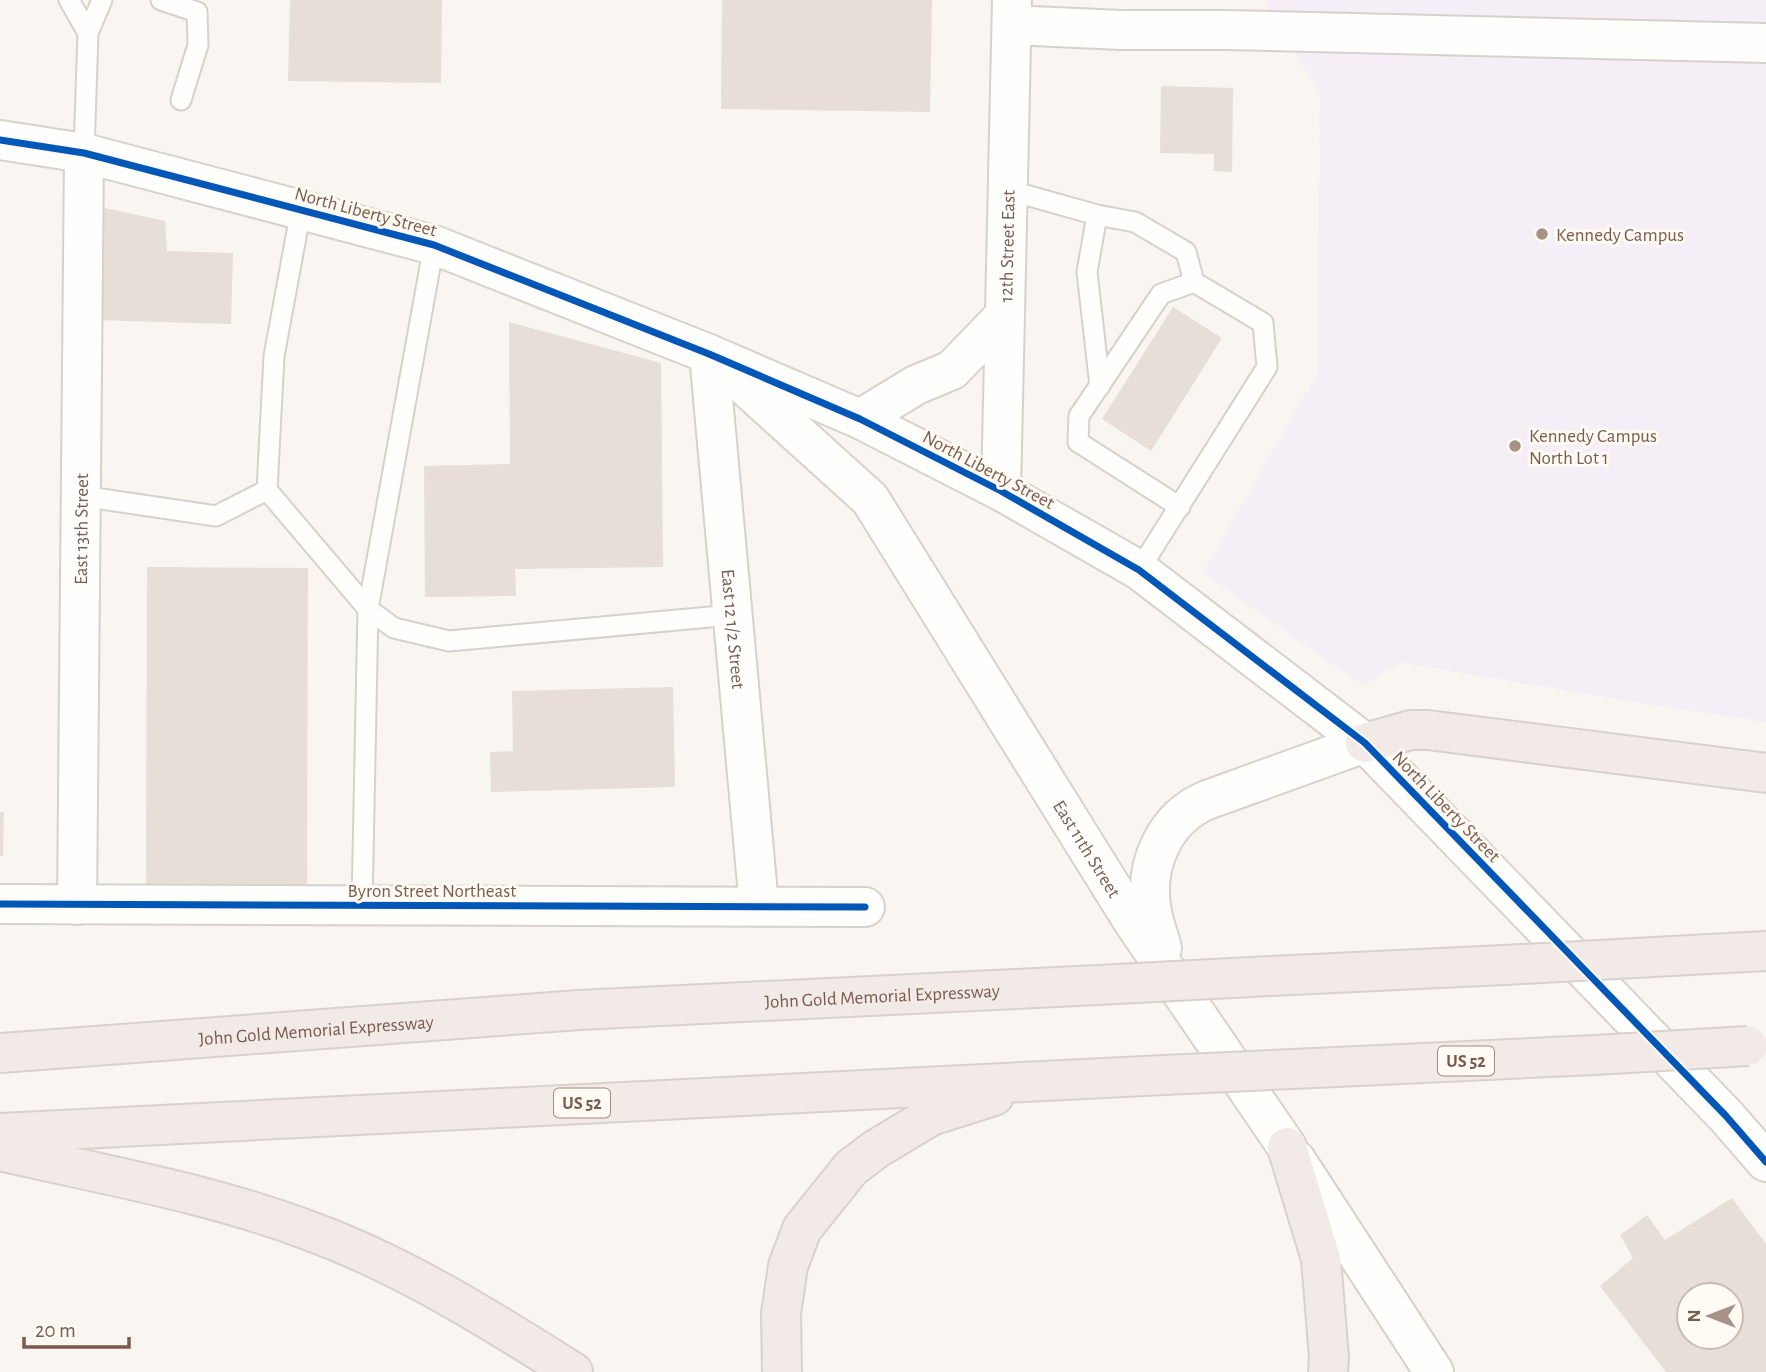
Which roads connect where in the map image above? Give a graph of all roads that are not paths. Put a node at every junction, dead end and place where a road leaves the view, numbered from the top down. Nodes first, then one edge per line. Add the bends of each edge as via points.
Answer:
1 (69, 0) edge
2 (102, 0) edge
3 (161, 0) edge
4 (1012, 13) edge
5 (88, 33) junction
6 (1766, 43) edge
7 (181, 100) dead end
8 (0, 140) edge
9 (83, 153) junction
10 (1008, 190) junction
11 (301, 210) junction
12 (1097, 215) junction
13 (434, 245) junction
14 (1194, 282) junction
15 (1005, 315) junction
16 (709, 354) junction
17 (1100, 386) junction
18 (860, 419) junction
19 (267, 490) junction
20 (1001, 491) junction
21 (80, 496) junction
22 (1180, 507) junction
23 (1139, 570) junction
24 (368, 609) junction
25 (732, 615) junction
26 (1365, 743) junction
27 (1766, 773) edge
28 (0, 904) edge
29 (77, 905) junction
30 (362, 905) junction
31 (759, 906) junction
32 (865, 907) dead end
33 (1766, 951) edge
34 (1181, 991) junction
35 (1757, 1046) edge
36 (0, 1054) edge
37 (1042, 1081) junction
38 (0, 1133) edge
39 (1287, 1147) junction
40 (0, 1151) edge
41 (1766, 1162) edge
42 (573, 1372) edge
43 (782, 1372) edge
44 (1328, 1372) edge
45 (1434, 1372) edge

1 - 5 lane
2 - 5 lane
3 - 7 lane via 197,12 198,45
4 - 6 street via 1121,30
4 - 10 street, 12th Street East
5 - 9 lane
8 - 9 street, North Liberty Street
9 - 11 street, North Liberty Street
9 - 21 street, East 13th Street
10 - 12 lane
10 - 15 street, 12th Street East
11 - 13 street, North Liberty Street
11 - 19 lane via 274,356
12 - 14 lane via 1135,222 1186,252
12 - 17 lane via 1087,272
13 - 16 street, North Liberty Street
13 - 24 lane
14 - 17 lane via 1161,294
14 - 22 lane via 1263,323 1267,366
15 - 18 street via 952,370 916,385
15 - 20 street, 12th Street East
16 - 18 street, North Liberty Street
16 - 25 street, East 12 1/2 Street
16 - 34 street, East 11th Street via 870,499
17 - 22 lane via 1079,416 1078,442
18 - 20 street, North Liberty Street
19 - 21 lane via 216,516
19 - 24 lane
20 - 23 street, North Liberty Street
21 - 29 street, East 13th Street
22 - 23 lane
23 - 26 street, North Liberty Street
24 - 25 lane via 394,628 449,641
24 - 30 lane
25 - 31 street, East 12 1/2 Street
26 - 27 highway via 1428,730
26 - 34 street via 1207,800 1177,818 1153,863 1150,885 1164,955
26 - 41 street, North Liberty Street via 1727,1116
28 - 29 street, Byron Street Northeast
29 - 30 street, Byron Street Northeast
30 - 31 street, Byron Street Northeast
31 - 32 street, Byron Street Northeast
33 - 36 highway, John Gold Memorial Expressway, bridge via 579,1010
34 - 39 street, East 11th Street
35 - 37 highway, US 52, bridge
37 - 38 highway, US 52
37 - 43 highway via 931,1116 850,1168 802,1229 789,1266 781,1314
39 - 44 highway via 1321,1259
39 - 45 street, East 11th Street
40 - 42 highway via 219,1201 311,1231 398,1270

